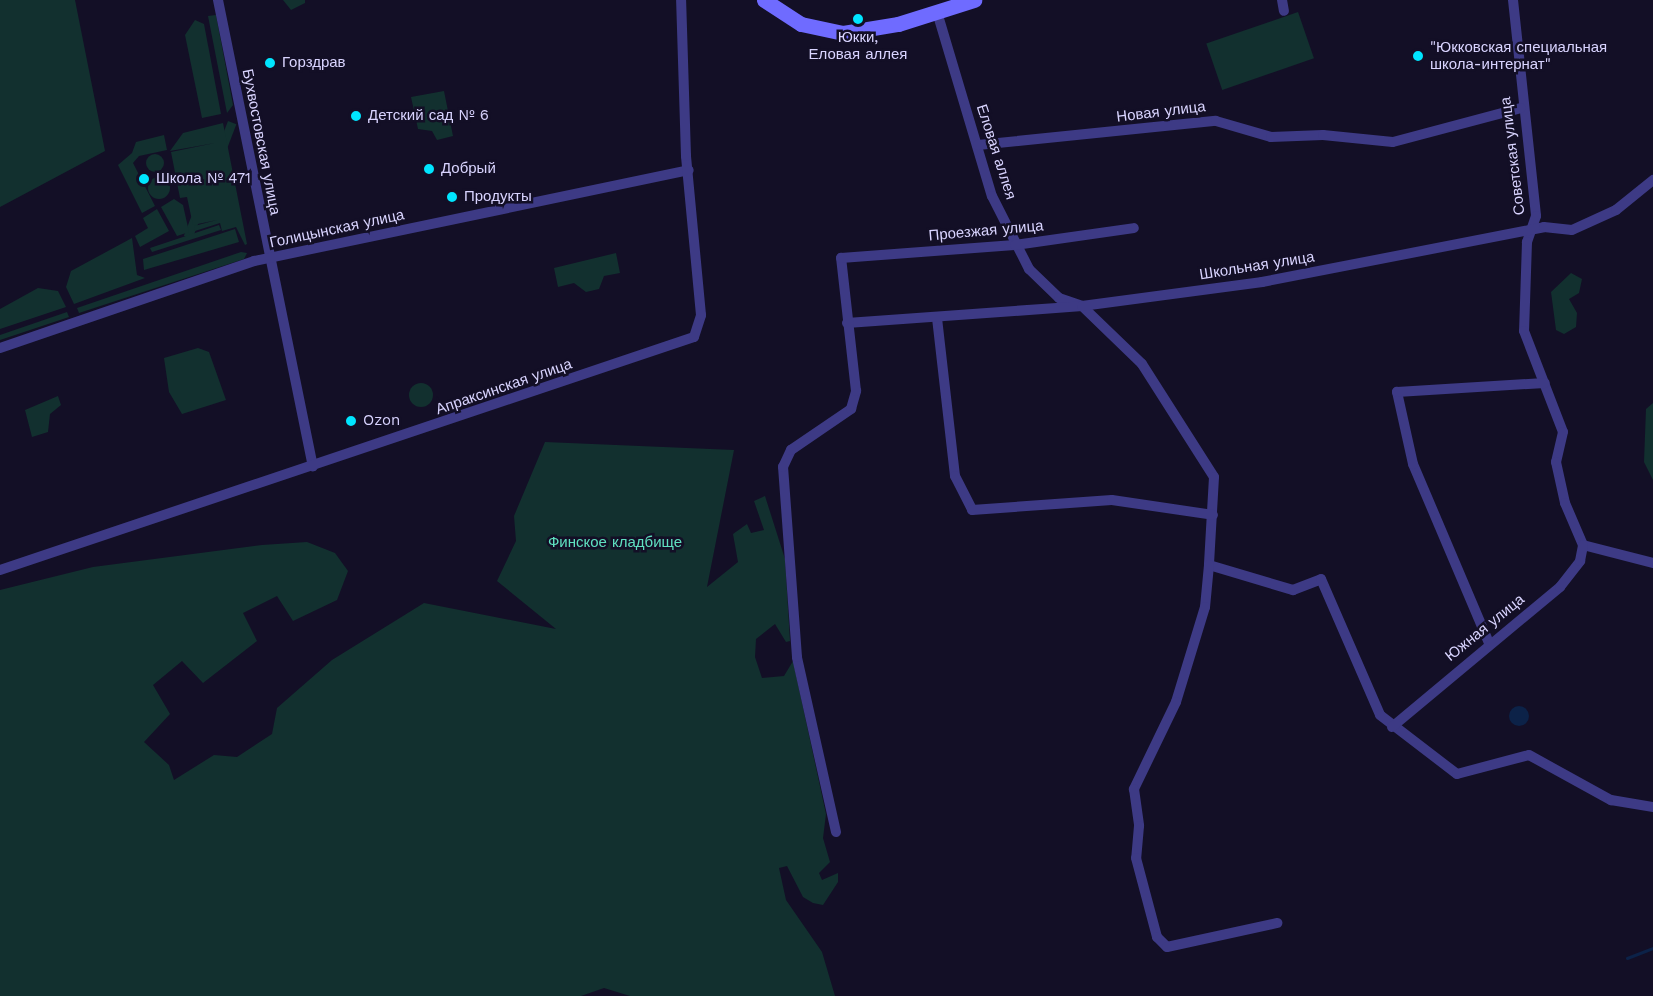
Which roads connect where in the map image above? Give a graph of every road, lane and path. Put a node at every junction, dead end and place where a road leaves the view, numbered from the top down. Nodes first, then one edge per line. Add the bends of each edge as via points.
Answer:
1 (218, 0) edge
2 (681, 0) edge
3 (764, 0) edge
4 (974, 0) edge
5 (1513, 0) edge
6 (937, 12) junction
7 (1521, 108) junction
8 (978, 145) junction
9 (688, 170) junction
10 (1653, 180) edge
11 (1134, 228) dead end
12 (1533, 231) junction
13 (1015, 245) junction
14 (268, 259) junction
15 (1082, 306) junction
16 (937, 318) junction
17 (847, 323) junction
18 (0, 348) edge
19 (1545, 383) junction
20 (314, 466) junction
21 (1213, 515) junction
22 (1583, 544) junction
23 (1653, 563) edge
24 (1209, 565) junction
25 (0, 570) edge
26 (1489, 643) junction
27 (1392, 727) junction
28 (1653, 807) edge
29 (836, 832) dead end
30 (1277, 923) dead end

1 - 14 street, Бухвостовская улица
2 - 9 street, Апраксинская улица
3 - 6 main road via 801,24 843,33
4 - 6 main road
5 - 7 street, Советская улица
6 - 8 street, Еловая аллея
7 - 8 street, Новая улица via 1393,142 1323,135 1271,137 1215,121
7 - 12 street, Советская улица via 1532,166
8 - 13 street, Еловая аллея via 992,196
9 - 14 street, Голицынская улица
9 - 20 street, Апраксинская улица via 701,315 694,337
10 - 12 street, Школьная улица via 1590,225
11 - 13 street, Проезжая улица
12 - 15 street, Школьная улица via 1262,282
12 - 19 street, Советская улица via 1527,242 1524,331
13 - 15 street, Еловая аллея via 1029,269 1059,298
13 - 17 street, Проезжая улица via 841,258
14 - 18 street, Голицынская улица
14 - 20 street, Бухвостовская улица
15 - 16 street, Школьная улица
15 - 21 street via 1142,364 1193,440 1214,477
16 - 17 street, Школьная улица
16 - 21 street via 955,476 972,510 1112,500
17 - 29 street via 856,391 851,410 791,450 783,467 796,657
19 - 22 street, Советская улица via 1563,432 1556,462
19 - 26 street via 1397,392 1413,465
20 - 25 street, Апраксинская улица
21 - 24 street
22 - 23 street
22 - 26 street, Южная улица via 1580,561 1560,587
24 - 27 street via 1293,590 1321,579 1376,707
24 - 30 street via 1205,607 1176,702 1134,789 1139,826 1136,858 1157,937 1167,947
26 - 27 street, Южная улица
27 - 28 street via 1457,774 1529,755 1611,800

